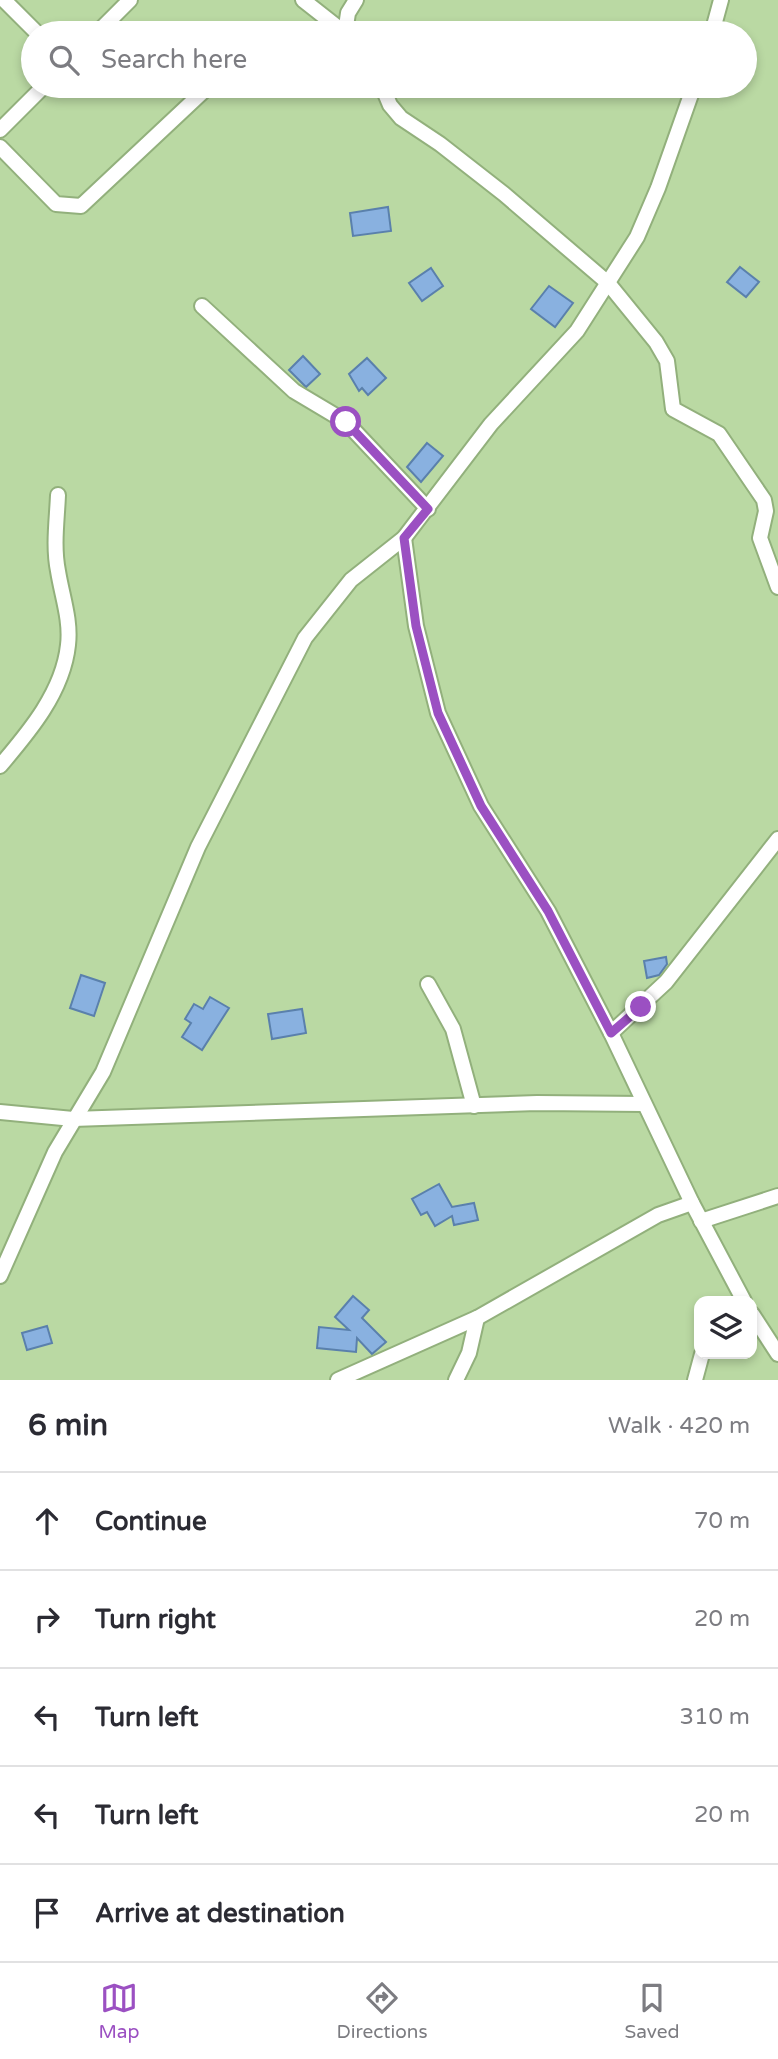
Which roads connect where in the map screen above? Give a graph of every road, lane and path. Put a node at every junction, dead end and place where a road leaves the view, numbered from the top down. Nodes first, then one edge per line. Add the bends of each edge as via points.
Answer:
1 (4, 0) edge
2 (130, 0) edge
3 (303, 0) edge
4 (356, 0) edge
5 (722, 0) edge
6 (25, 21) edge
7 (109, 21) edge
8 (330, 21) edge
9 (347, 21) edge
10 (716, 21) edge
11 (32, 98) edge
12 (196, 98) edge
13 (387, 98) edge
14 (690, 98) edge
15 (0, 130) edge
16 (0, 147) edge
17 (608, 283) junction
18 (202, 306) dead end
19 (58, 495) dead end
20 (428, 509) junction
21 (404, 538) junction
22 (778, 587) edge
23 (0, 766) edge
24 (778, 839) edge
25 (428, 984) dead end
26 (611, 1033) junction
27 (645, 1104) junction
28 (474, 1106) junction
29 (0, 1112) edge
30 (73, 1119) junction
31 (778, 1196) edge
32 (692, 1203) junction
33 (701, 1221) junction
34 (0, 1276) edge
35 (738, 1296) edge
36 (477, 1318) junction
37 (757, 1322) edge
38 (778, 1354) edge
39 (701, 1359) edge
40 (338, 1380) edge
41 (456, 1380) edge
42 (695, 1380) edge

1 - 6 street
2 - 7 street
3 - 8 street
4 - 9 street
5 - 10 street
11 - 15 street
12 - 16 street via 81,206 56,204
13 - 17 street via 401,118 504,194
14 - 17 street via 653,201
17 - 20 street via 576,331 491,425
17 - 22 street via 667,361 673,409 719,434 764,500 760,538
18 - 20 street via 294,391 346,422
19 - 23 street via 55,552 68,645 56,687
20 - 21 street
21 - 26 street via 416,626 438,713 481,806 548,911
21 - 30 street via 351,580 305,638 198,847 103,1072
24 - 26 street via 666,982
25 - 28 street via 453,1029
26 - 27 street
27 - 28 street
27 - 32 street
28 - 30 street
29 - 30 street
30 - 34 street
31 - 33 street
32 - 33 street
32 - 36 street via 659,1215
33 - 35 street
36 - 40 street
36 - 41 street via 469,1353
37 - 38 street
39 - 42 street

